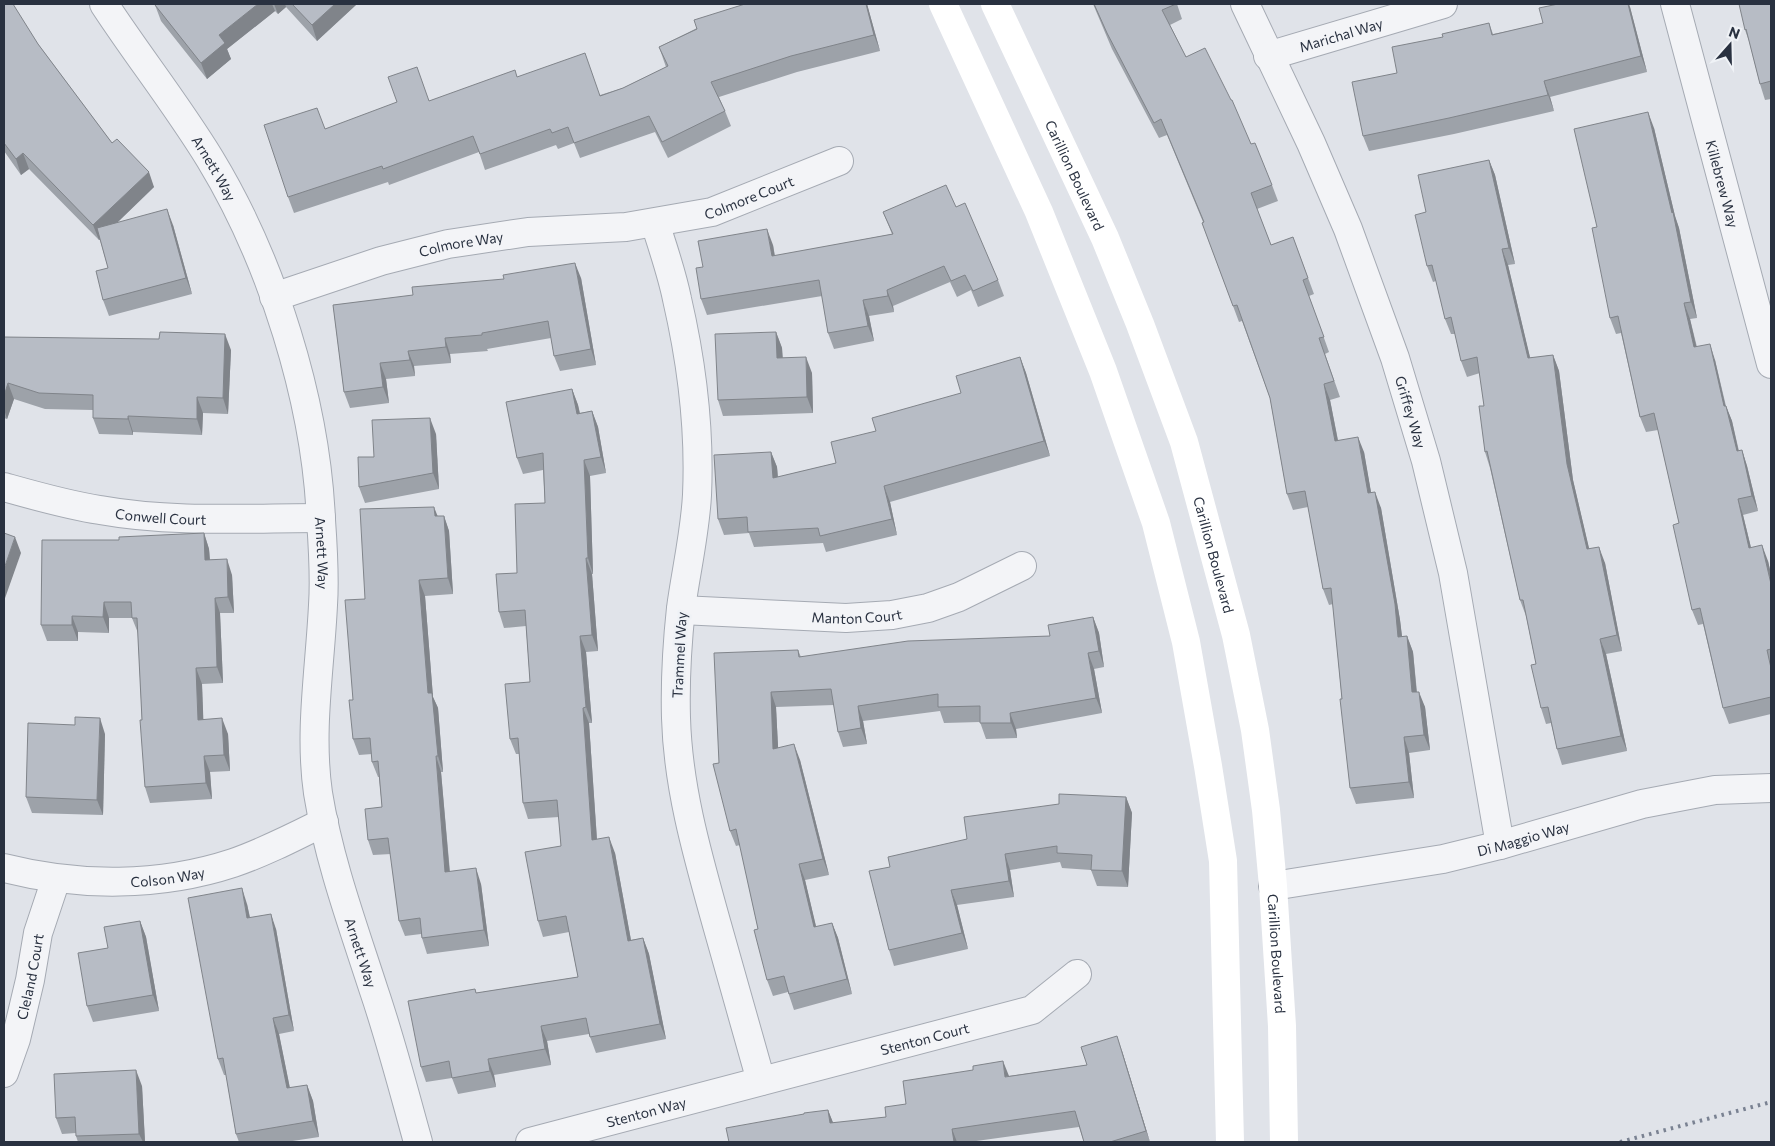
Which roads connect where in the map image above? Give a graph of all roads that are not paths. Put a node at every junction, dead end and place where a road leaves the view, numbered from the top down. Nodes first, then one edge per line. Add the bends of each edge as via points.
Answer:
1 (104, 4) edge
2 (944, 4) edge
3 (995, 4) edge
4 (1244, 4) edge
5 (1443, 4) edge
6 (1675, 4) edge
7 (1268, 56) junction
8 (839, 160) dead end
9 (655, 223) junction
10 (274, 297) junction
11 (1771, 364) edge
12 (4, 487) edge
13 (321, 518) junction
14 (1022, 566) dead end
15 (681, 610) junction
16 (1771, 788) edge
17 (324, 822) junction
18 (1500, 845) junction
19 (4, 868) edge
20 (56, 879) junction
21 (1273, 886) junction
22 (1076, 974) dead end
23 (4, 1074) edge
24 (761, 1081) junction
25 (418, 1142) edge
26 (530, 1142) edge
27 (1230, 1142) edge
28 (1284, 1142) edge

1 - 10 street, Arnett Way via 212,162 245,226
2 - 27 street via 1038,212 1103,371 1156,523 1186,642 1223,860
3 - 21 street, Carillion Boulevard via 1106,238 1184,442 1242,664 1255,730
4 - 7 street, Griffey Way
5 - 7 street, Marichal Way
6 - 11 street, Killebrew Way
7 - 18 street, Griffey Way via 1348,229 1395,358 1426,461 1453,573
8 - 9 street, Colmore Court via 712,212
9 - 10 street, Colmore Way via 528,232 448,244 381,261
9 - 15 street, Trammel Way via 677,297 692,374 696,418 697,496
10 - 13 street, Arnett Way via 305,402
12 - 13 street, Conwell Court via 83,507 145,516
13 - 17 street, Arnett Way via 323,602 314,731
14 - 15 street, Manton Court via 959,597 892,616 846,618
15 - 24 street, Trammel Way via 676,720 687,810
16 - 18 street, Di Maggio Way via 1714,790 1642,804
17 - 20 street, Colson Way via 232,863 170,878 128,882
17 - 25 street, Arnett Way via 336,872 383,1016
18 - 21 street, Di Maggio Way via 1443,859
19 - 20 street, Colson Way
20 - 23 street, Cleland Court via 38,933 16,1039
21 - 28 street, Carillion Boulevard via 1282,1026
22 - 24 street, Stenton Court via 1032,1010
24 - 26 street, Stenton Way

